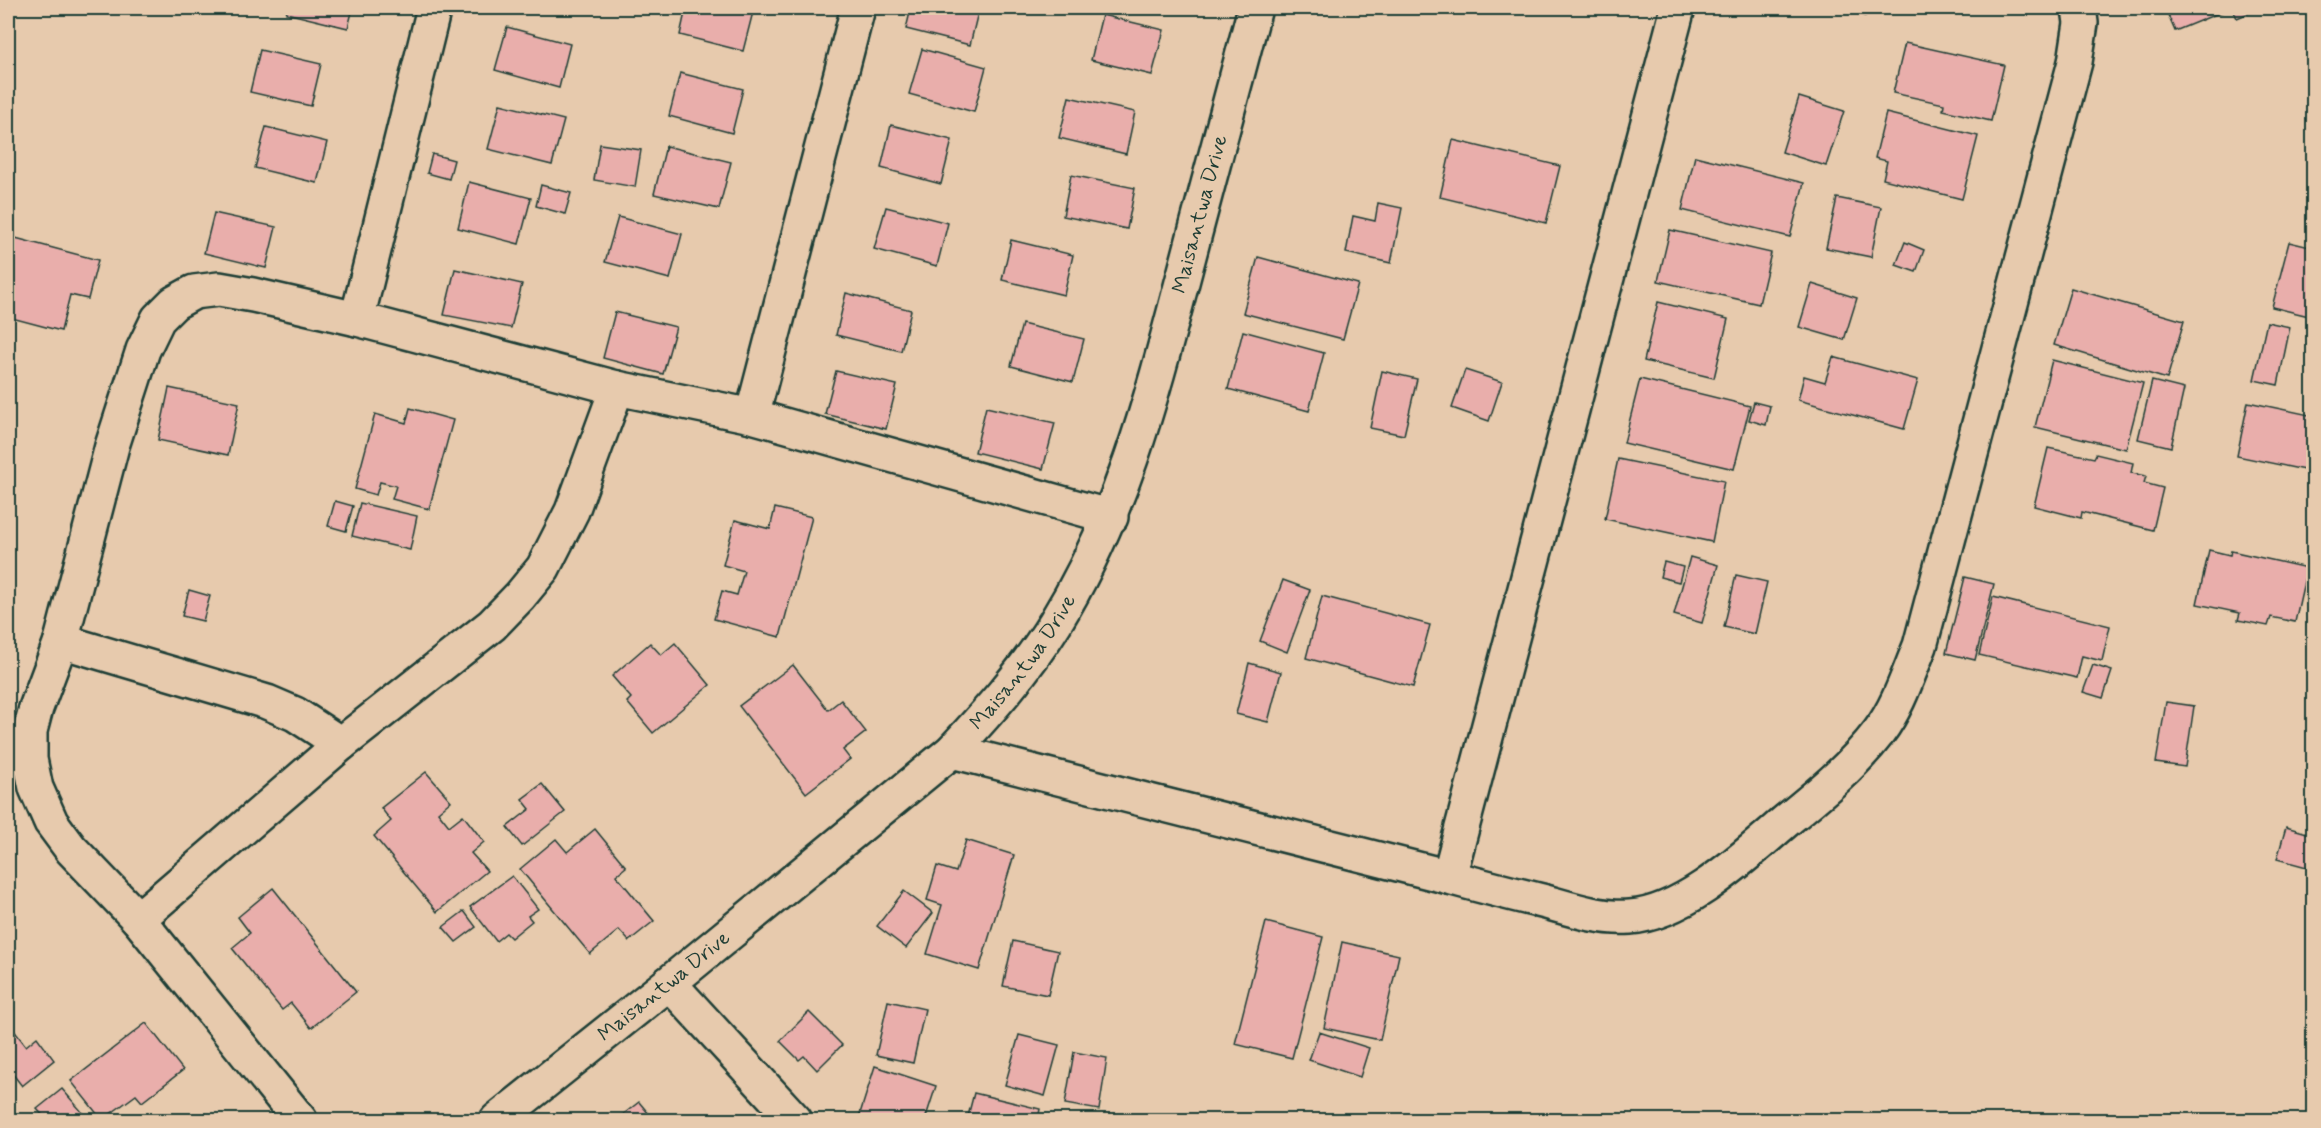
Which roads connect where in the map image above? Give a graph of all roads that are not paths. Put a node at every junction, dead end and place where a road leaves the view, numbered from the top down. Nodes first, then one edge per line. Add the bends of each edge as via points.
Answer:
1 (434, 8) edge
2 (858, 8) edge
3 (1255, 8) edge
4 (1677, 8) edge
5 (2079, 8) edge
6 (357, 319) junction
7 (617, 388) junction
8 (752, 416) junction
9 (1111, 517) junction
10 (61, 641) junction
11 (341, 744) junction
12 (952, 751) junction
13 (1449, 877) junction
14 (138, 919) junction
15 (669, 983) junction
16 (300, 1120) edge
17 (497, 1120) edge
18 (795, 1120) edge

1 - 6 street
2 - 8 street
3 - 9 street, Maisantwa Drive via 1157,379
4 - 13 street
5 - 13 street via 2081,24 2075,62 1920,646 1881,730 1859,758 1725,872 1662,908 1632,917 1596,916
6 - 7 street
6 - 10 street via 219,289 194,292 174,303 158,319 143,350 112,446
7 - 8 street
7 - 11 street via 572,511 543,568 492,624
8 - 9 street
9 - 12 street, Maisantwa Drive via 1054,624 991,709
10 - 11 street via 267,702 295,714
10 - 14 street via 30,731 36,788 51,822 71,849
11 - 14 street
12 - 13 street
12 - 15 street, Maisantwa Drive
14 - 16 street
15 - 17 street, Maisantwa Drive
15 - 18 street

